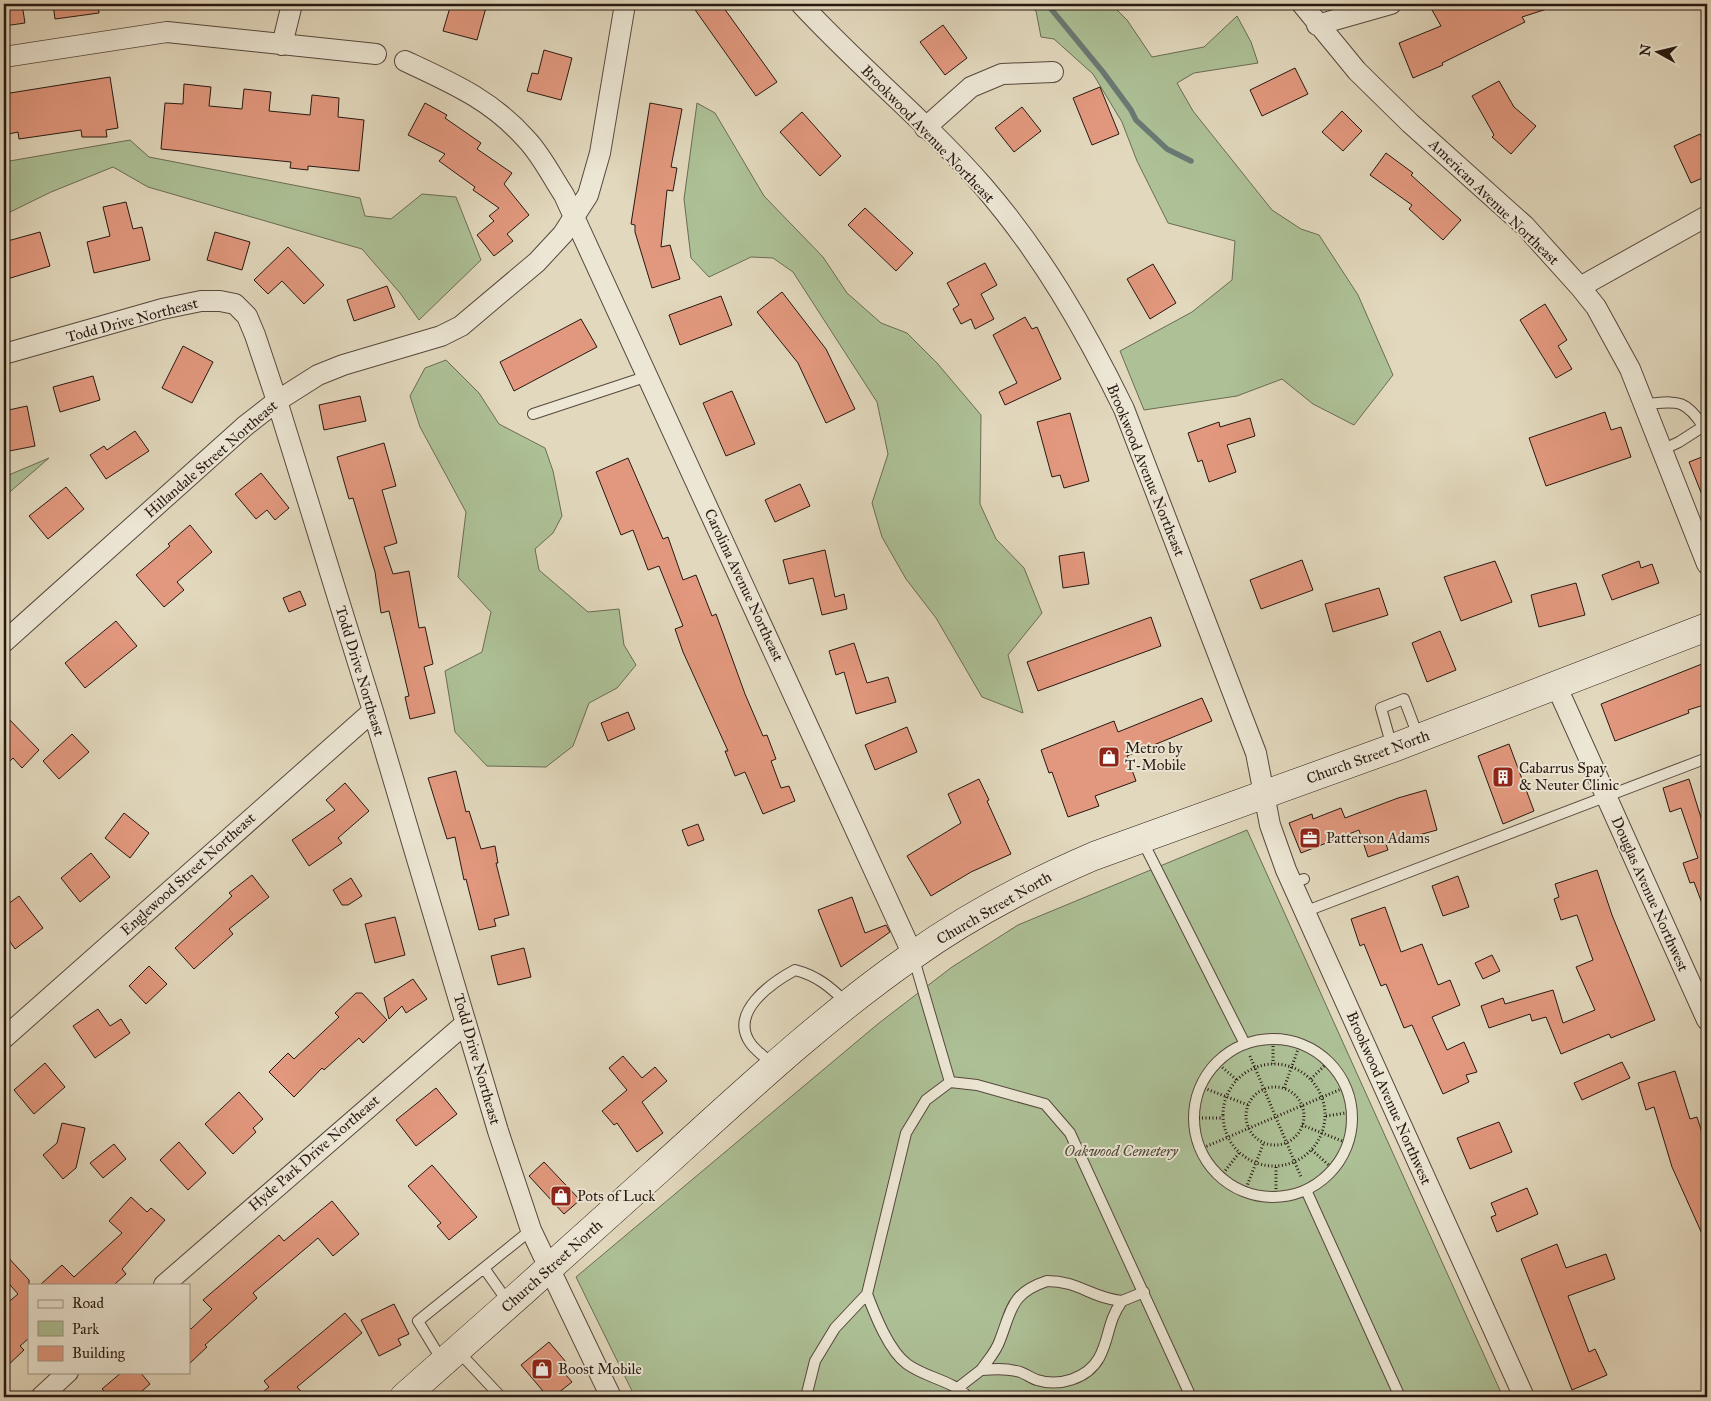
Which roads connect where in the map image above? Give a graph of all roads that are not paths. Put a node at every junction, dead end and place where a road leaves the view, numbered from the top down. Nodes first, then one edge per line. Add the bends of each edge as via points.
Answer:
1 (292, 4) edge
2 (626, 4) edge
3 (801, 4) edge
4 (1302, 4) edge
5 (1391, 4) edge
6 (1317, 25) junction
7 (282, 45) junction
8 (376, 54) dead end
9 (4, 57) edge
10 (405, 61) dead end
11 (1053, 72) dead end
12 (925, 128) junction
13 (575, 216) junction
14 (1707, 216) edge
15 (1580, 287) junction
16 (4, 354) edge
17 (648, 376) junction
18 (277, 401) junction
19 (1644, 404) junction
20 (533, 414) dead end
21 (1705, 425) edge
22 (1662, 450) junction
23 (1707, 564) edge
24 (1707, 627) edge
25 (4, 642) edge
26 (1556, 686) junction
27 (373, 711) junction
28 (1419, 738) junction
29 (1393, 748) junction
30 (1707, 758) edge
31 (1264, 795) junction
32 (1607, 798) junction
33 (1142, 839) junction
34 (1304, 912) junction
35 (912, 955) junction
36 (848, 1004) junction
37 (1707, 1020) edge
38 (466, 1023) junction
39 (4, 1038) edge
40 (1245, 1044) junction
41 (775, 1066) junction
42 (950, 1082) junction
43 (1306, 1190) junction
44 (531, 1230) junction
45 (484, 1268) junction
46 (548, 1270) junction
47 (165, 1284) edge
48 (1144, 1292) junction
49 (867, 1294) junction
50 (1122, 1301) junction
51 (509, 1304) junction
52 (450, 1356) junction
53 (981, 1370) junction
54 (66, 1374) edge
55 (959, 1387) junction
56 (41, 1397) edge
57 (404, 1397) edge
58 (502, 1397) edge
59 (611, 1397) edge
60 (806, 1397) edge
61 (968, 1397) edge
62 (1190, 1397) edge
63 (1400, 1397) edge
64 (1524, 1397) edge

1 - 7 street
2 - 13 street, Hillandale Street Northeast via 600,153 588,195
3 - 12 street, Brookwood Avenue Northeast
4 - 6 street, American Avenue Northeast
5 - 6 street
6 - 15 street, American Avenue Northeast via 1357,71 1524,226
7 - 8 street
7 - 9 street via 167,32
10 - 13 street, Carolina Avenue Northeast via 468,90 507,119 529,141
11 - 12 street via 1002,74 971,87
12 - 31 street, Brookwood Avenue Northeast via 983,186 1033,249 1098,356 1124,409 1256,753
13 - 17 street, Carolina Avenue Northeast
13 - 18 street, Hillandale Street Northeast via 536,262 461,326 441,336 318,375
14 - 15 street
15 - 19 street, American Avenue Northeast via 1596,307 1630,369
16 - 18 street, Todd Drive Northeast via 162,310 201,301 220,301 235,304 247,316
17 - 20 lane
17 - 35 street, Carolina Avenue Northeast
18 - 25 street, Hillandale Street Northeast
18 - 27 street, Todd Drive Northeast
19 - 21 lane via 1681,403
19 - 22 street, American Avenue Northeast
21 - 22 lane
22 - 23 street, American Avenue Northeast
24 - 26 main road, Church Street North
26 - 28 main road, Church Street North
26 - 32 street, Douglas Avenue Northwest
27 - 38 street, Todd Drive Northeast
27 - 39 street, Englewood Street Northeast
28 - 29 main road, Church Street North
28 - 29 lane via 1404,699 1381,708
29 - 31 main road, Church Street North
30 - 32 lane
31 - 33 main road, Church Street North
31 - 34 street, Brookwood Avenue Northwest via 1270,824 1298,881
32 - 34 lane
32 - 37 street, Douglas Avenue Northwest
33 - 35 main road, Church Street North via 1052,874
33 - 40 lane
34 - 64 street, Brookwood Avenue Northwest
35 - 36 main road, Church Street North
35 - 42 lane
36 - 41 main road, Church Street North
36 - 41 lane via 828,984 812,974 795,970 776,980 754,1002 746,1014 744,1026 751,1044
38 - 44 street, Todd Drive Northeast
38 - 47 street, Hyde Park Drive Northeast
40 - 43 lane via 1273,1039 1293,1041 1315,1050 1346,1087 1352,1112 1347,1143 1333,1169
40 - 43 lane via 1223,1056 1206,1075 1196,1099 1195,1118 1200,1149 1213,1170 1245,1191 1276,1196
41 - 46 main road, Church Street North
42 - 48 lane via 977,1085 1045,1104 1070,1133
42 - 49 lane via 926,1100 906,1133
43 - 63 lane
44 - 45 lane
44 - 46 street, Todd Drive Northeast
45 - 51 lane
45 - 52 lane via 418,1321
46 - 51 main road, Church Street North
46 - 59 street, Todd Drive Northeast
48 - 50 lane
48 - 62 lane
49 - 55 lane via 880,1330 906,1364
49 - 60 lane via 835,1328 815,1361
50 - 53 lane via 1112,1314 1098,1360 1086,1373 1071,1381 1054,1383 1037,1380 1019,1371
50 - 53 lane via 1096,1296 1064,1281 1047,1281 1032,1286 1018,1296 1009,1310 999,1342
51 - 52 main road, Church Street North
52 - 57 main road, Church Street North
52 - 58 lane
53 - 55 lane
54 - 56 street
55 - 61 lane

